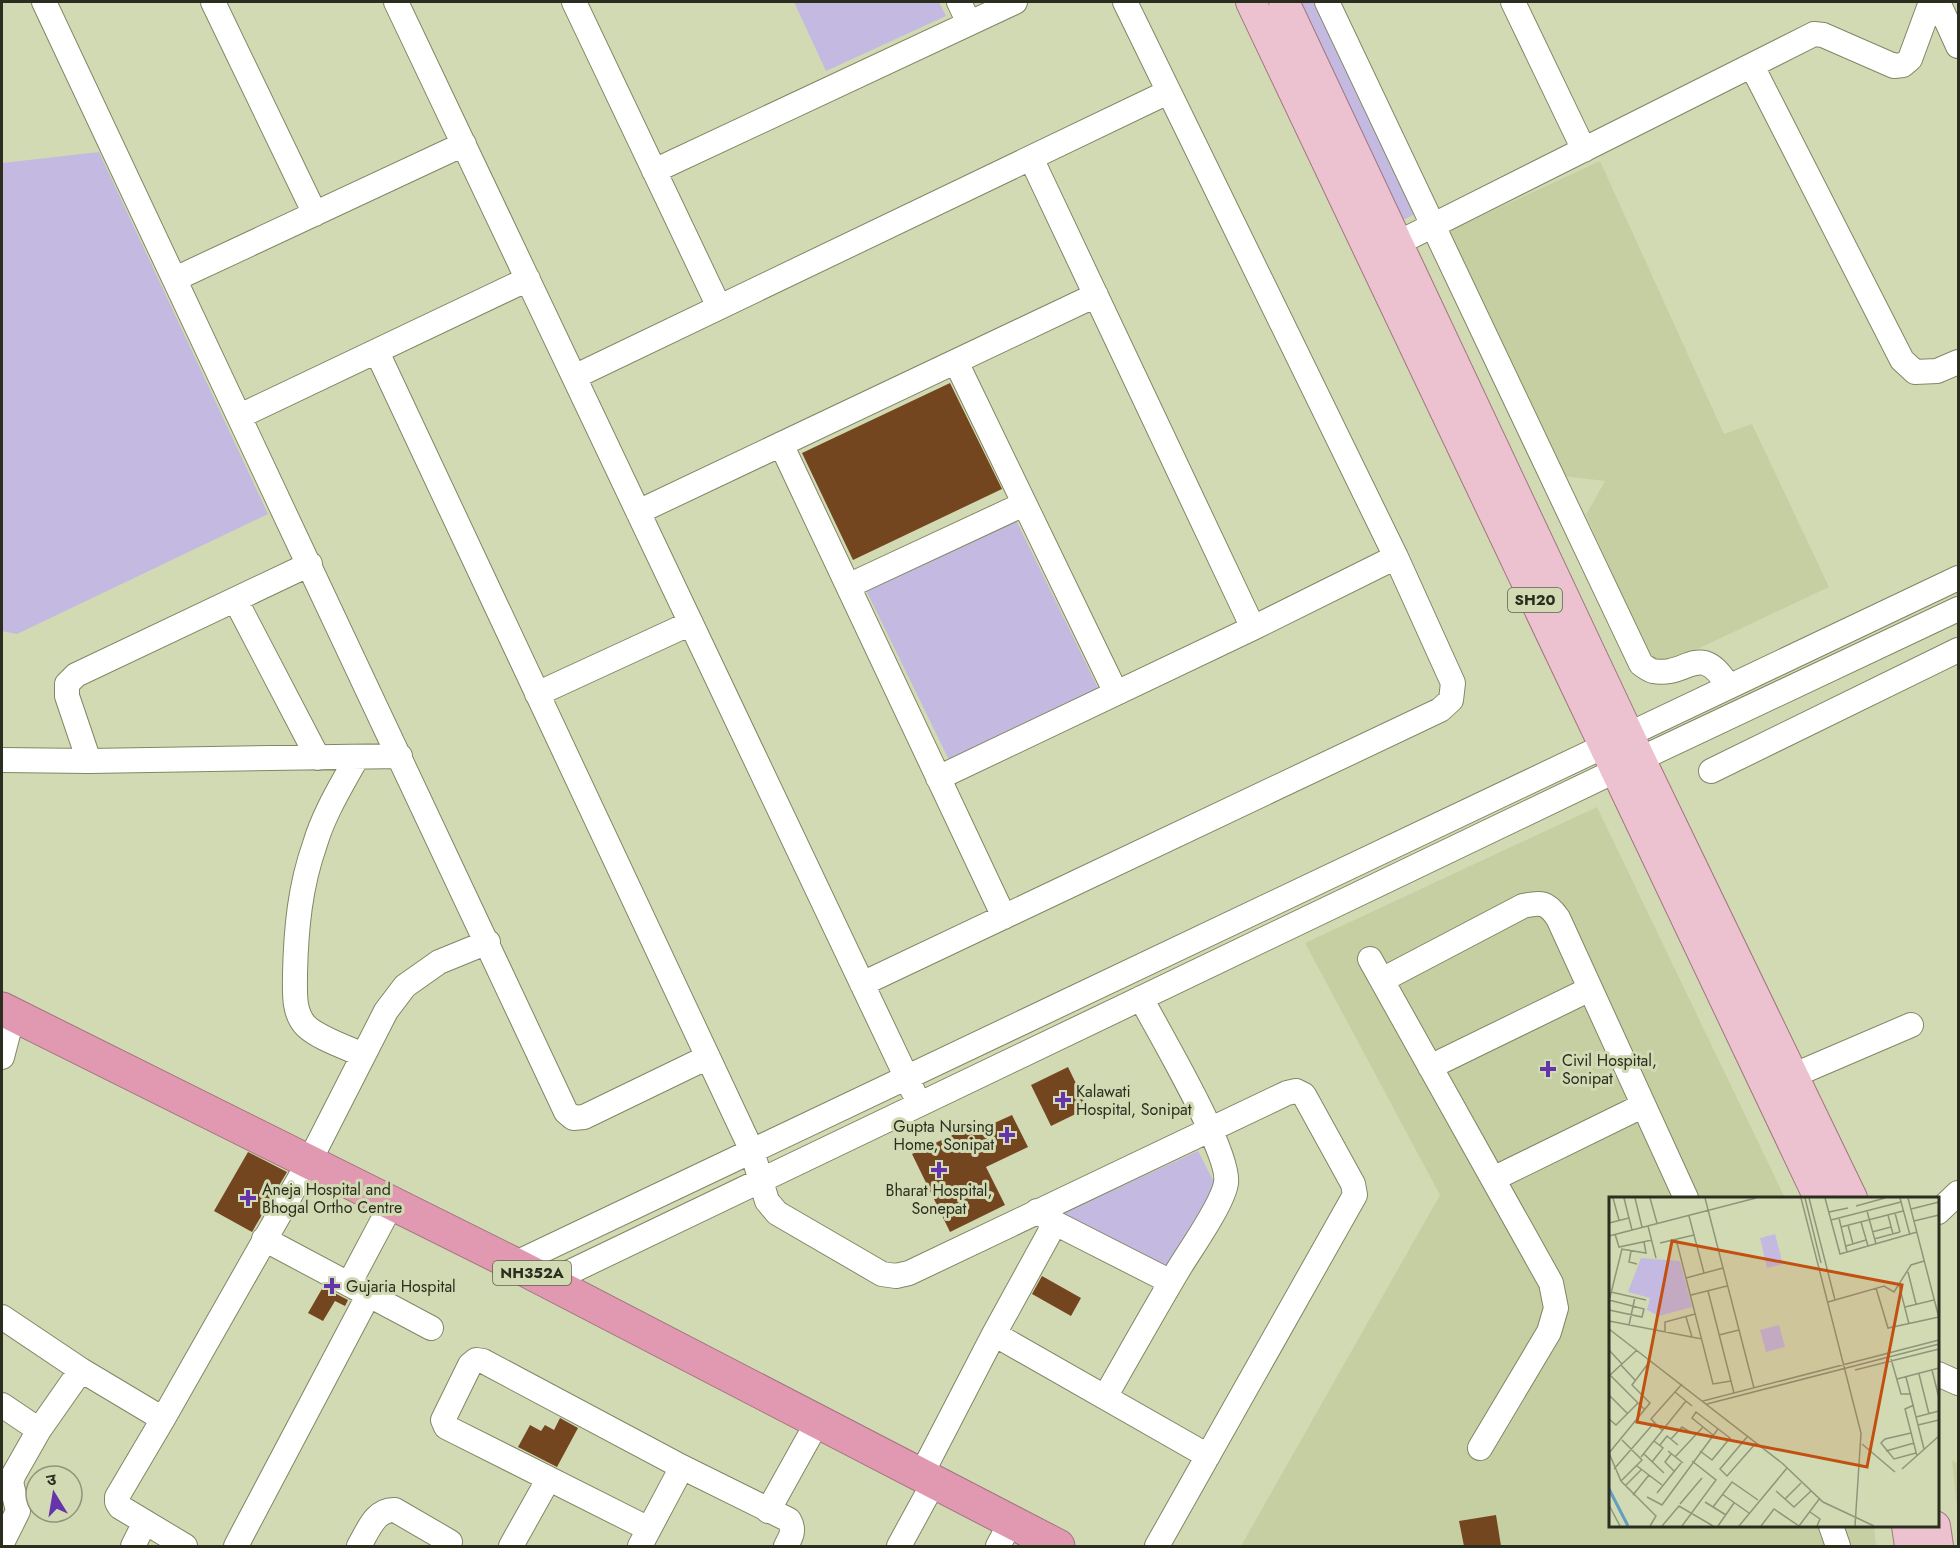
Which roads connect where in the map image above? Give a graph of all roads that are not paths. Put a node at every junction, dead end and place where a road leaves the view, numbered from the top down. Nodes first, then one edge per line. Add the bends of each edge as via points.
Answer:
1 (44, 2) edge
2 (213, 2) edge
3 (396, 2) edge
4 (574, 2) edge
5 (1015, 2) edge
6 (1125, 2) edge
7 (1251, 2) edge
8 (1284, 2) edge
9 (1327, 2) edge
10 (1931, 2) edge
11 (1938, 2) edge
12 (1519, 3) edge
13 (964, 12) edge
14 (1959, 46) edge
15 (1752, 66) junction
16 (1168, 92) junction
17 (464, 144) junction
18 (1584, 150) junction
19 (1031, 158) junction
20 (654, 171) junction
21 (315, 214) junction
22 (1433, 226) junction
23 (1384, 250) junction
24 (175, 279) junction
25 (528, 279) junction
26 (1096, 295) junction
27 (719, 307) junction
28 (377, 352) junction
29 (956, 362) junction
30 (1959, 362) edge
31 (574, 376) junction
32 (240, 416) junction
33 (781, 444) junction
34 (1024, 504) junction
35 (638, 512) junction
36 (1396, 557) junction
37 (310, 564) junction
38 (1959, 578) edge
39 (848, 586) junction
40 (236, 601) junction
41 (1959, 609) edge
42 (691, 623) junction
43 (1253, 628) junction
44 (1959, 650) edge
45 (1728, 687) junction
46 (1116, 693) junction
47 (537, 694) junction
48 (1622, 752) junction
49 (400, 756) junction
50 (357, 757) junction
51 (318, 758) junction
52 (2, 760) edge
53 (89, 761) junction
54 (1711, 771) dead end
55 (938, 778) junction
56 (1004, 917) junction
57 (488, 942) junction
58 (1370, 959) dead end
59 (1382, 980) junction
60 (862, 984) junction
61 (1590, 989) junction
62 (1141, 998) junction
63 (7, 1012) edge
64 (1911, 1025) dead end
65 (363, 1055) junction
66 (2, 1057) edge
67 (708, 1057) junction
68 (1430, 1067) junction
69 (1792, 1076) junction
70 (906, 1077) junction
71 (919, 1104) junction
72 (1642, 1106) junction
73 (1211, 1130) junction
74 (752, 1151) junction
75 (309, 1162) junction
76 (1493, 1179) junction
77 (760, 1180) junction
78 (1686, 1197) edge
79 (1819, 1197) edge
80 (1852, 1197) edge
81 (392, 1203) junction
82 (1046, 1217) junction
83 (264, 1239) junction
84 (514, 1264) junction
85 (549, 1282) junction
86 (1171, 1282) junction
87 (359, 1289) junction
88 (2, 1317) edge
89 (431, 1328) dead end
90 (994, 1334) junction
91 (81, 1370) junction
92 (1939, 1374) edge
93 (1959, 1383) edge
94 (1106, 1397) junction
95 (2, 1405) edge
96 (163, 1419) junction
97 (818, 1421) junction
98 (39, 1430) junction
99 (1480, 1449) dead end
100 (1208, 1456) junction
101 (682, 1467) junction
102 (928, 1479) junction
103 (548, 1480) junction
104 (768, 1511) junction
105 (145, 1522) junction
106 (1831, 1527) edge
107 (1907, 1527) edge
108 (1935, 1527) edge
109 (1005, 1534) edge
110 (644, 1538) edge
111 (450, 1542) dead end
112 (2, 1543) edge
113 (133, 1546) edge
114 (185, 1546) edge
115 (236, 1546) edge
116 (358, 1546) edge
117 (511, 1546) edge
118 (786, 1546) edge
119 (899, 1546) edge
120 (1058, 1546) edge
121 (1157, 1546) edge
122 (1838, 1546) edge
123 (1910, 1546) edge
124 (1938, 1546) edge

1 - 24 street
2 - 21 street
3 - 17 street
4 - 20 street
5 - 13 street
6 - 16 street
7 - 23 main road, SH20
8 - 23 main road, SH20
9 - 22 street
10 - 15 street via 1910,59 1903,65 1894,66 1814,34
11 - 14 street
12 - 18 street
13 - 20 street
15 - 18 street
15 - 30 street via 1902,360 1916,372 1937,371
16 - 19 street
16 - 36 street
17 - 21 street
17 - 25 street
18 - 22 street
19 - 26 street
19 - 27 street
20 - 27 street
21 - 24 street
22 - 23 street
22 - 45 street via 1641,664 1653,671 1696,662 1711,665
23 - 48 main road, SH20
24 - 32 street
25 - 28 street
25 - 31 street
26 - 29 street
26 - 43 street
27 - 31 street
28 - 32 street
28 - 47 street
29 - 33 street
29 - 34 street
31 - 35 street
32 - 37 street
33 - 35 street
33 - 39 street
34 - 39 street
34 - 46 street
35 - 42 street
36 - 43 street
36 - 56 street via 1453,683 1451,700 1440,710
37 - 40 street
37 - 49 street
38 - 45 street
39 - 55 street
40 - 51 street
40 - 53 street via 76,675 67,684 67,696
41 - 48 street
42 - 47 street
42 - 60 street
43 - 46 street
44 - 54 street
45 - 48 street
46 - 55 street
47 - 67 street
48 - 62 street
48 - 69 main road, SH20
48 - 70 street
48 - 79 main road, SH20
49 - 50 street
49 - 57 street
50 - 51 street
50 - 65 street via 315,842 301,892 295,998 298,1015 307,1027
51 - 53 street
52 - 53 street
55 - 56 street
56 - 60 street
57 - 65 street via 439,962 405,986 386,1011
57 - 67 street via 566,1112 573,1118 584,1117
58 - 59 street
59 - 61 street via 1523,906 1538,903 1550,908 1558,918
59 - 68 street
60 - 70 street
61 - 68 street
61 - 72 street
62 - 71 street
62 - 73 street
63 - 66 street
63 - 75 highway, NH352A
64 - 69 street
65 - 75 street
67 - 74 street
68 - 76 street
69 - 80 main road, SH20
70 - 71 street
70 - 74 street
71 - 77 street
72 - 76 street
72 - 78 street
73 - 82 street
73 - 86 street via 1227,1182 1221,1199
73 - 100 street via 1296,1091 1304,1095 1353,1184 1355,1195
74 - 77 street
74 - 84 street
75 - 81 highway, NH352A
75 - 83 street
76 - 99 street via 1551,1283 1556,1308 1549,1332
77 - 82 street via 767,1201 777,1213 882,1274 896,1276
77 - 85 street
81 - 84 highway, NH352A
81 - 87 street
82 - 86 street
82 - 90 street
83 - 87 street
83 - 96 street
84 - 85 highway, NH352A
85 - 97 highway, NH352A
86 - 94 street
87 - 89 street
87 - 115 street
88 - 91 street
90 - 94 street
90 - 102 street
91 - 96 street
91 - 98 street
92 - 93 street
94 - 100 street
95 - 98 street
96 - 105 street via 117,1497 120,1507
97 - 102 highway, NH352A
97 - 104 street
98 - 112 street via 11,1482 18,1511
100 - 121 street
101 - 103 street via 483,1360 476,1360 443,1424
101 - 104 street
101 - 110 street
102 - 109 highway, NH352A
102 - 119 street
103 - 110 street
103 - 117 street
104 - 118 street via 789,1520 793,1526
105 - 113 street
105 - 114 street
106 - 122 street
107 - 123 main road
108 - 124 main road
109 - 120 highway, NH352A
111 - 116 street via 395,1510 386,1510 379,1514

